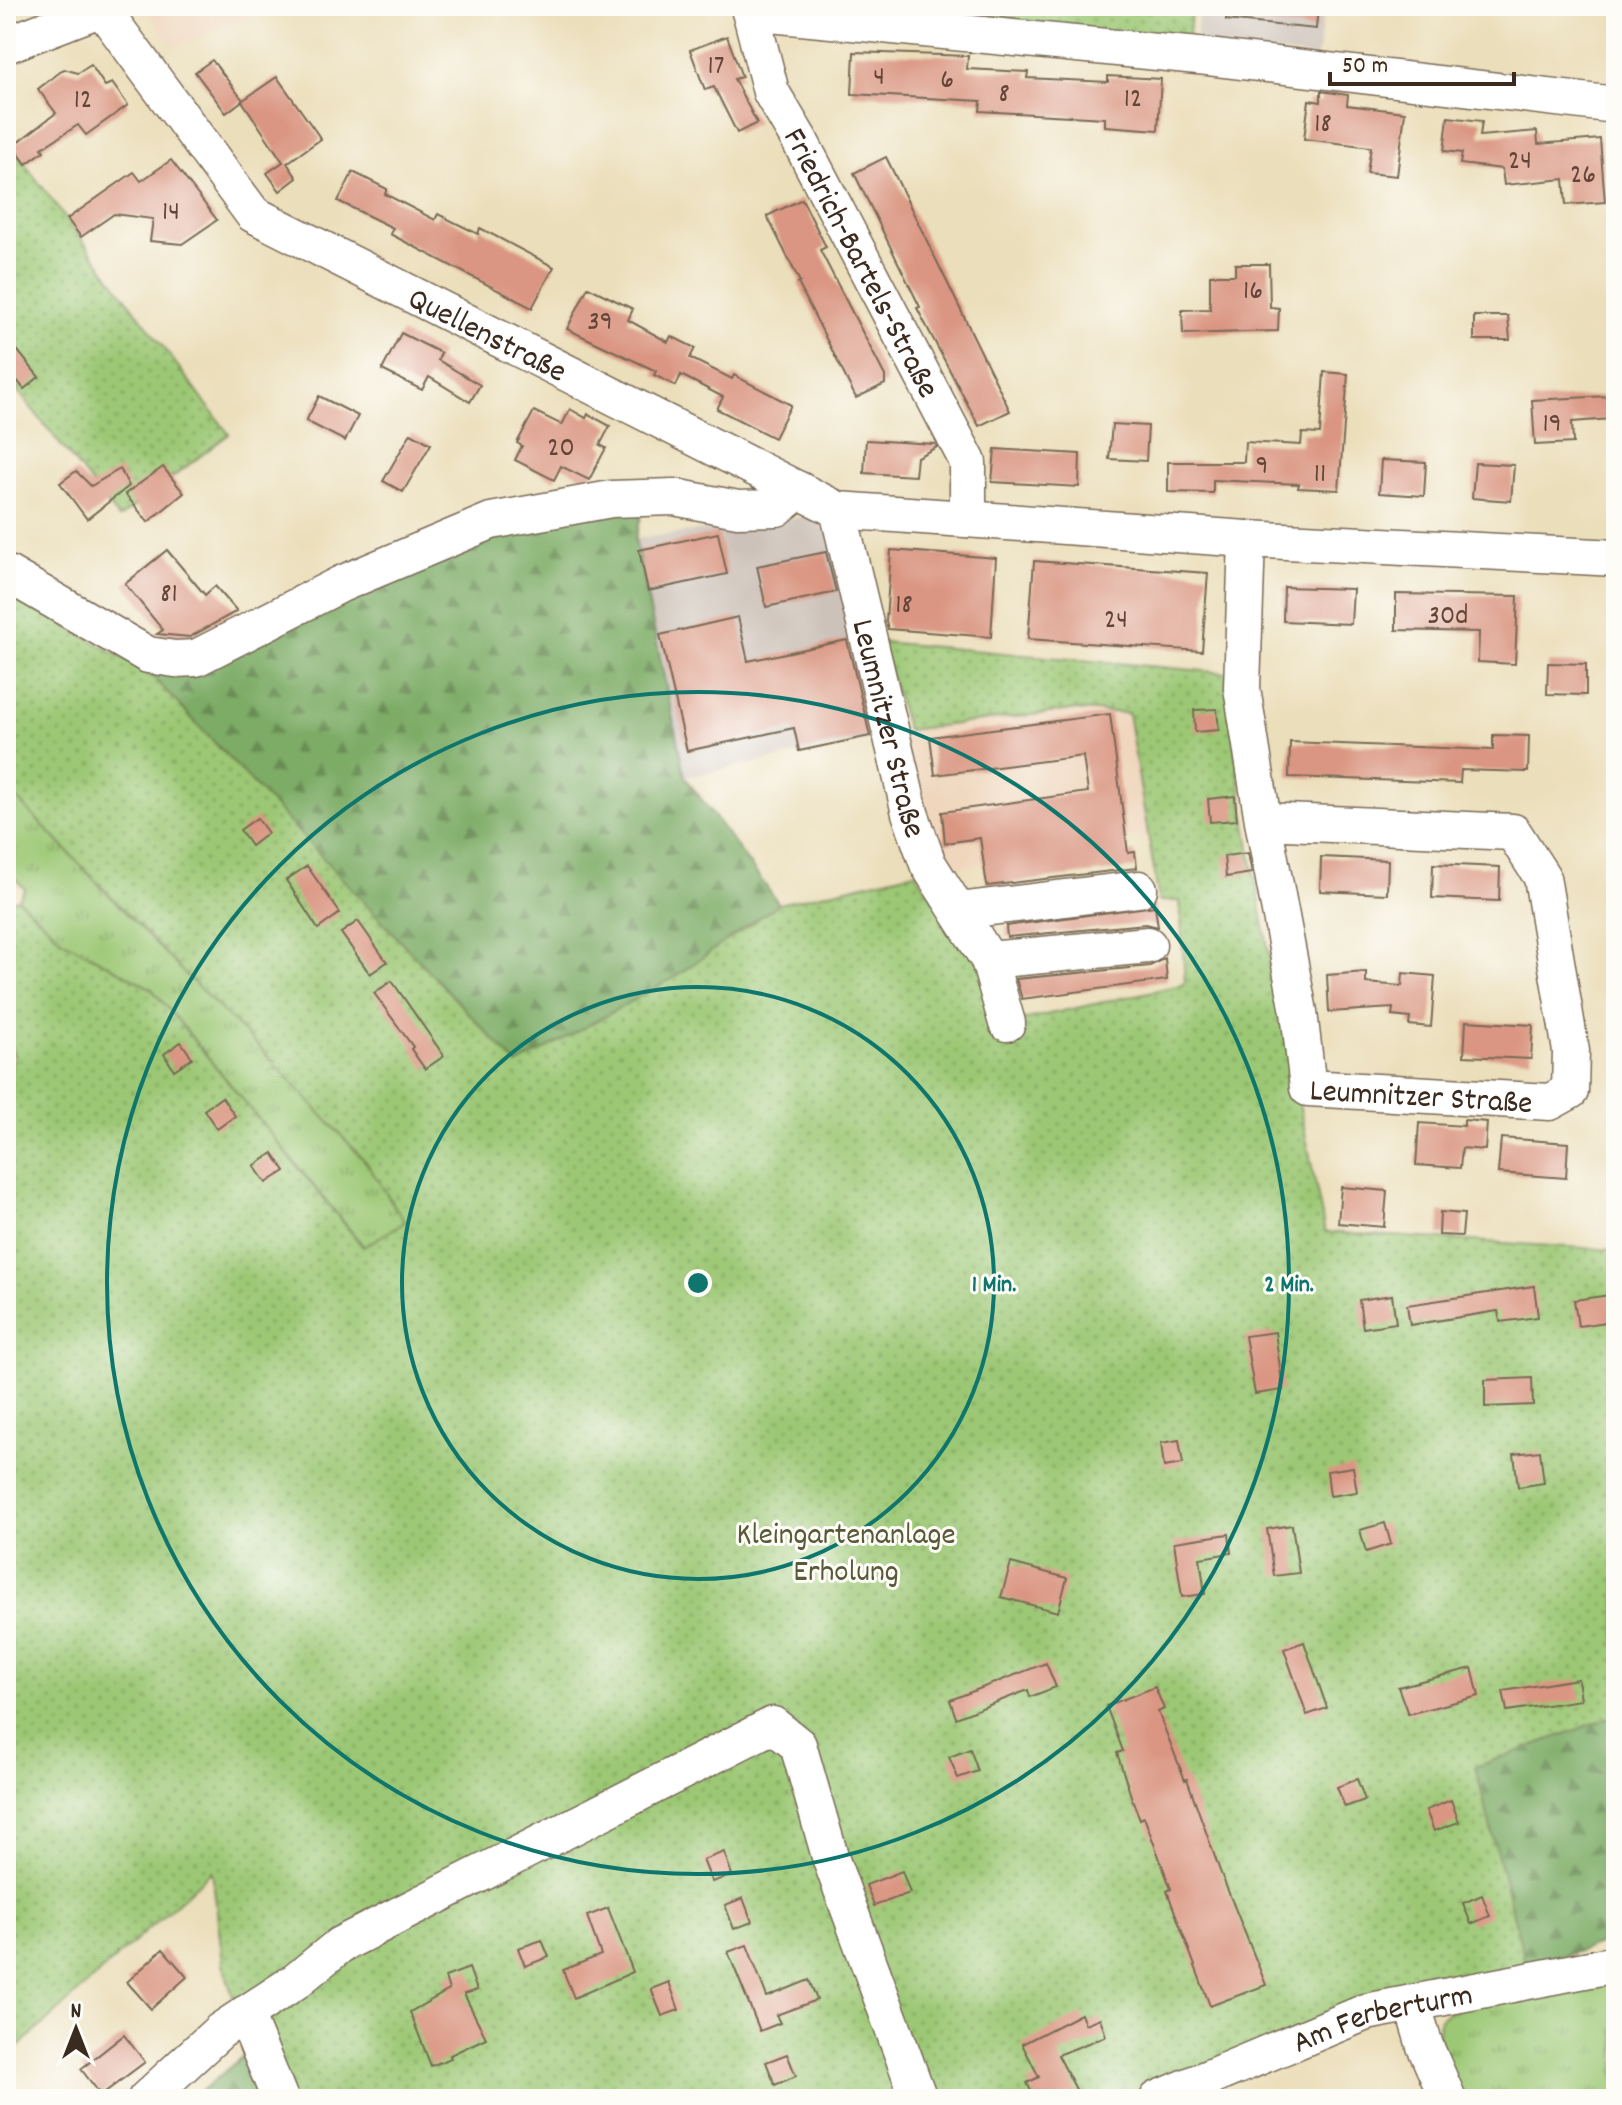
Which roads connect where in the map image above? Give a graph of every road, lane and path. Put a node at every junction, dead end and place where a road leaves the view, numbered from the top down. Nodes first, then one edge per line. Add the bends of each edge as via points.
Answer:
1 (101, 7) edge
2 (750, 9) edge
3 (6, 45) edge
4 (1616, 105) edge
5 (799, 490) junction
6 (838, 510) junction
7 (968, 519) junction
8 (1247, 539) junction
9 (1616, 558) edge
10 (6, 573) edge
11 (1263, 821) junction
12 (1139, 889) dead end
13 (958, 911) junction
14 (1148, 945) dead end
15 (989, 960) junction
16 (1007, 1023) dead end
17 (1616, 1964) edge
18 (1412, 2003) junction
19 (245, 2014) junction
20 (146, 2099) edge
21 (280, 2099) edge
22 (919, 2099) edge
23 (1158, 2099) edge
24 (1448, 2099) edge

1 - 3 street
1 - 5 street, Quellenstraße via 253,214
2 - 4 street
2 - 7 street, Friedrich-Bartels-Straße via 771,92 968,462
5 - 6 street, Quellenstraße
5 - 10 street via 777,508 738,509 674,497 611,499 491,521 341,584 196,658 148,655
6 - 7 street, Quellenstraße
6 - 13 street, Leumnitzer Straße via 910,813 928,864
7 - 8 street
8 - 9 street
8 - 11 street, Leumnitzer Straße via 1242,688
11 - 11 street, Leumnitzer Straße via 1308,1088 1550,1102 1570,1091 1571,1051 1542,877 1513,832
12 - 13 street
13 - 15 street, Leumnitzer Straße
14 - 15 street
15 - 16 street, Leumnitzer Straße
17 - 18 street, Am Ferberturm
18 - 23 street, Am Ferberturm via 1366,2012
18 - 24 street
19 - 20 street
19 - 21 street
19 - 22 street via 340,1945 773,1725 798,1745 831,1860

